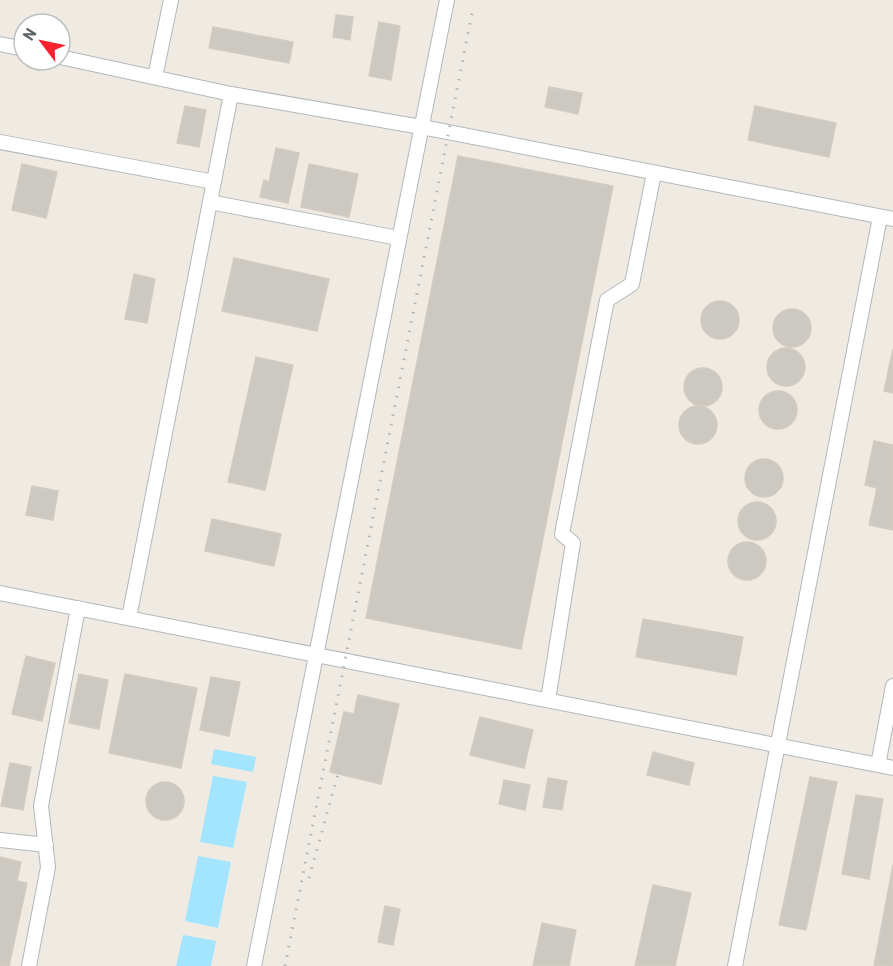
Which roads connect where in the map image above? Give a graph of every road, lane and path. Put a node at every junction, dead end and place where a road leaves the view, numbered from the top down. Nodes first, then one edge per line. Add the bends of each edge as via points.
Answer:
1 (171, 0) edge
2 (447, 0) edge
3 (72, 60) edge
4 (155, 77) junction
5 (231, 94) junction
6 (420, 127) junction
7 (0, 142) edge
8 (654, 173) junction
9 (214, 182) junction
10 (210, 202) junction
11 (886, 218) edge
12 (398, 238) junction
13 (0, 593) edge
14 (78, 608) junction
15 (129, 618) junction
16 (315, 655) junction
17 (893, 686) edge
18 (548, 700) junction
19 (778, 745) junction
20 (878, 765) junction
21 (893, 768) edge
22 (0, 840) edge
23 (46, 845) junction
24 (29, 966) edge
25 (254, 966) edge
26 (735, 966) edge

1 - 4 lane
2 - 6 lane
3 - 4 lane
4 - 5 lane
5 - 6 lane
5 - 9 lane
6 - 8 lane
6 - 12 lane
7 - 9 lane
8 - 11 lane
8 - 18 lane via 632,284 607,300 562,534 573,543
9 - 10 lane
10 - 12 lane
10 - 15 lane
11 - 19 lane
12 - 16 lane
13 - 14 lane
14 - 15 lane
14 - 23 lane via 41,806
15 - 16 lane
16 - 18 lane
16 - 25 lane
17 - 20 lane
18 - 19 lane
19 - 20 lane
19 - 26 lane
20 - 21 lane
22 - 23 lane
23 - 24 lane via 48,867

